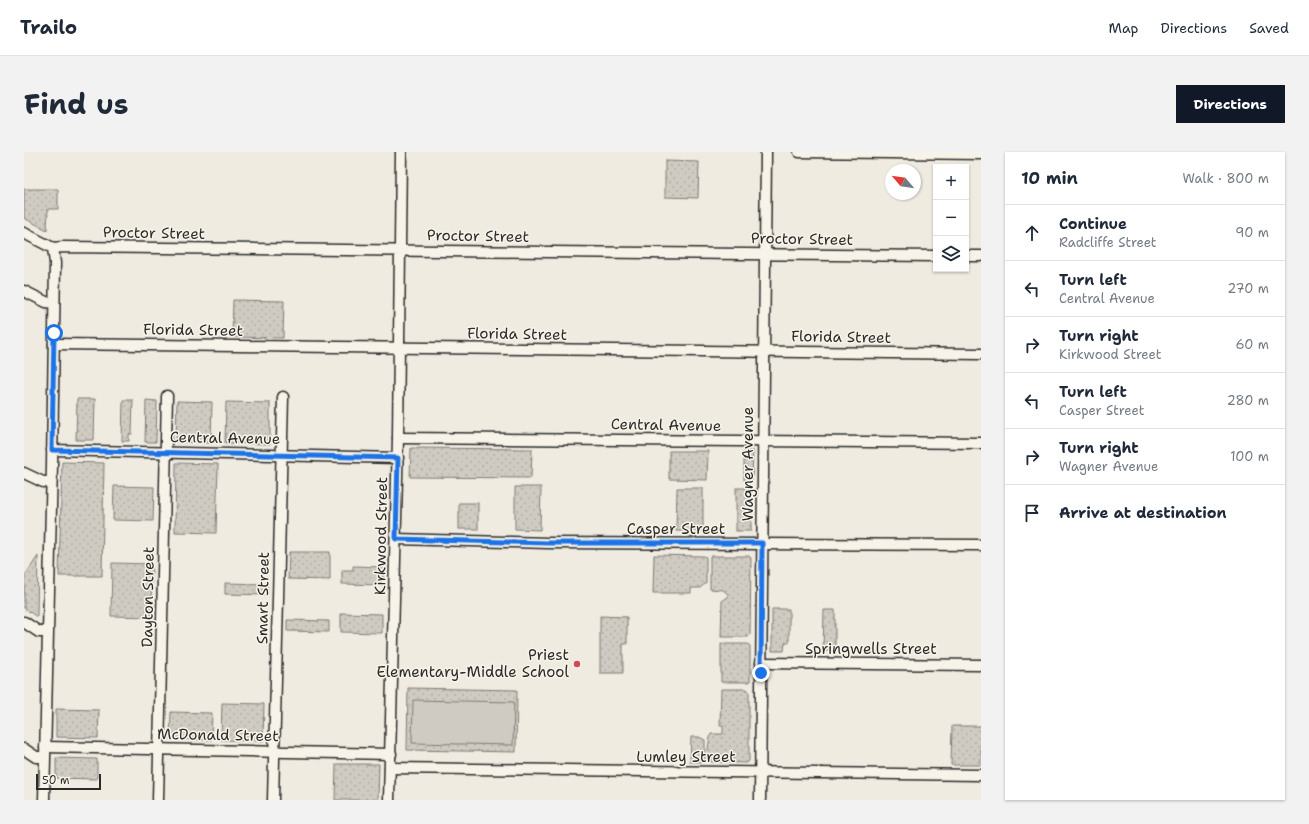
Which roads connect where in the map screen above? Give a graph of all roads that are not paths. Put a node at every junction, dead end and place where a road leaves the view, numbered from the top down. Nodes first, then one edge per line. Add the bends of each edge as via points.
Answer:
1 (401, 152) edge
2 (766, 152) edge
3 (799, 152) edge
4 (981, 154) edge
5 (24, 233) edge
6 (54, 248) junction
7 (400, 250) junction
8 (765, 254) junction
9 (933, 256) edge
10 (969, 256) edge
11 (981, 256) edge
12 (24, 291) edge
13 (54, 303) junction
14 (54, 344) junction
15 (399, 347) junction
16 (764, 351) junction
17 (981, 354) edge
18 (168, 396) dead end
19 (283, 396) dead end
20 (398, 438) junction
21 (763, 441) junction
22 (981, 444) edge
23 (52, 450) junction
24 (166, 452) junction
25 (281, 455) junction
26 (398, 458) junction
27 (24, 472) edge
28 (51, 482) junction
29 (396, 539) junction
30 (762, 543) junction
31 (981, 545) edge
32 (24, 622) edge
33 (47, 632) junction
34 (762, 663) junction
35 (981, 665) edge
36 (24, 749) edge
37 (159, 749) junction
38 (274, 751) junction
39 (44, 752) junction
40 (391, 754) junction
41 (390, 768) junction
42 (761, 772) junction
43 (981, 775) edge
44 (44, 800) edge
45 (158, 800) edge
46 (273, 800) edge
47 (389, 800) edge
48 (760, 800) edge

1 - 7 street, Kirkwood Street
2 - 8 street, Wagner Avenue
3 - 4 street
5 - 6 street, Proctor Street
6 - 7 street, Proctor Street
6 - 13 street
7 - 8 street, Proctor Street
7 - 15 street, Kirkwood Street
8 - 9 street, Proctor Street
8 - 16 street, Wagner Avenue
10 - 11 street
12 - 13 street via 46,302
13 - 14 street
14 - 15 street, Florida Street
14 - 23 street
15 - 16 street, Florida Street
15 - 20 street, Kirkwood Street
16 - 17 street, Florida Street
16 - 21 street, Wagner Avenue
18 - 24 street, Dayton Street
19 - 25 street, Smart Street
20 - 21 street, Central Avenue
20 - 26 street, Kirkwood Street
21 - 22 street, Central Avenue
21 - 30 street, Wagner Avenue
23 - 24 street, Central Avenue
23 - 28 street
24 - 25 street, Central Avenue
24 - 37 street, Dayton Street
25 - 26 street, Central Avenue
25 - 38 street, Smart Street
26 - 29 street, Kirkwood Street
27 - 28 street via 42,482
28 - 33 street
29 - 30 street, Casper Street via 556,543
29 - 40 street, Kirkwood Street
30 - 31 street, Casper Street
30 - 34 street, Wagner Avenue
32 - 33 street via 39,632
33 - 39 street
34 - 35 street, Springwells Street
34 - 42 street, Wagner Avenue
36 - 39 street, McDonald Street via 36,757
37 - 38 street, McDonald Street
37 - 39 street, McDonald Street
37 - 45 street, Dayton Street
38 - 40 street, McDonald Street
38 - 46 street, Smart Street
39 - 44 street
40 - 41 street, Kirkwood Street
41 - 42 street, Lumley Street
41 - 47 street, Kirkwood Street
42 - 43 street, Lumley Street
42 - 48 street, Wagner Avenue

